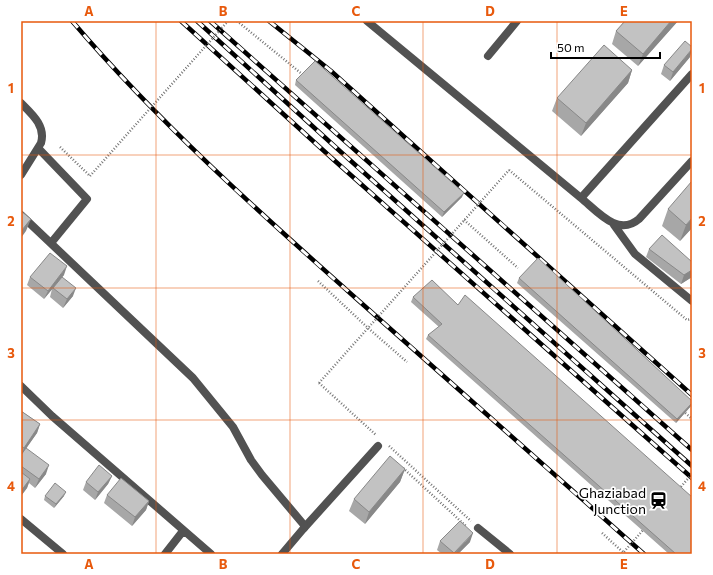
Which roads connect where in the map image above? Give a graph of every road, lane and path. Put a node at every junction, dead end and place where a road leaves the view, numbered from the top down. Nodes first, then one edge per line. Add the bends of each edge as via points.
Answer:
1 (228, 21) edge
2 (237, 21) edge
3 (367, 21) edge
4 (517, 21) edge
5 (488, 56) dead end
6 (302, 74) edge
7 (692, 74) edge
8 (21, 103) edge
9 (60, 147) dead end
10 (38, 148) junction
11 (692, 161) edge
12 (21, 175) edge
13 (580, 198) junction
14 (21, 215) edge
15 (464, 220) junction
16 (614, 225) junction
17 (51, 243) junction
18 (518, 268) dead end
19 (318, 281) dead end
20 (692, 301) edge
21 (692, 319) edge
22 (368, 328) junction
23 (407, 362) dead end
24 (21, 386) edge
25 (678, 407) edge
26 (692, 419) edge
27 (378, 436) dead end
28 (381, 444) joint
29 (401, 466) edge
30 (692, 474) edge
31 (677, 491) edge
32 (21, 519) edge
33 (648, 524) edge
34 (304, 528) junction
35 (478, 528) junction
36 (183, 531) junction
37 (602, 533) dead end
38 (623, 553) edge
39 (63, 554) edge
40 (165, 554) edge
41 (211, 554) edge
42 (282, 554) edge
43 (510, 554) edge

1 - 9 path, bridge via 90,176
2 - 6 path
3 - 13 street
4 - 5 street
7 - 13 street
8 - 10 street via 42,129 43,137
10 - 12 street
10 - 17 street via 87,199
11 - 16 street via 633,225
13 - 16 street
14 - 17 street
15 - 18 path
15 - 21 path, bridge via 509,170 687,320
15 - 22 path, bridge
16 - 20 street via 635,254
17 - 34 street via 194,378 233,427 255,465 303,523
19 - 22 path
22 - 23 path
22 - 27 path, bridge via 319,382
24 - 36 street
25 - 26 path
28 - 34 street
28 - 35 path
29 - 35 path via 473,533
30 - 31 path, bridge
32 - 39 street
33 - 38 path, bridge
34 - 42 street
35 - 43 street
36 - 40 street
36 - 41 street
37 - 38 path

